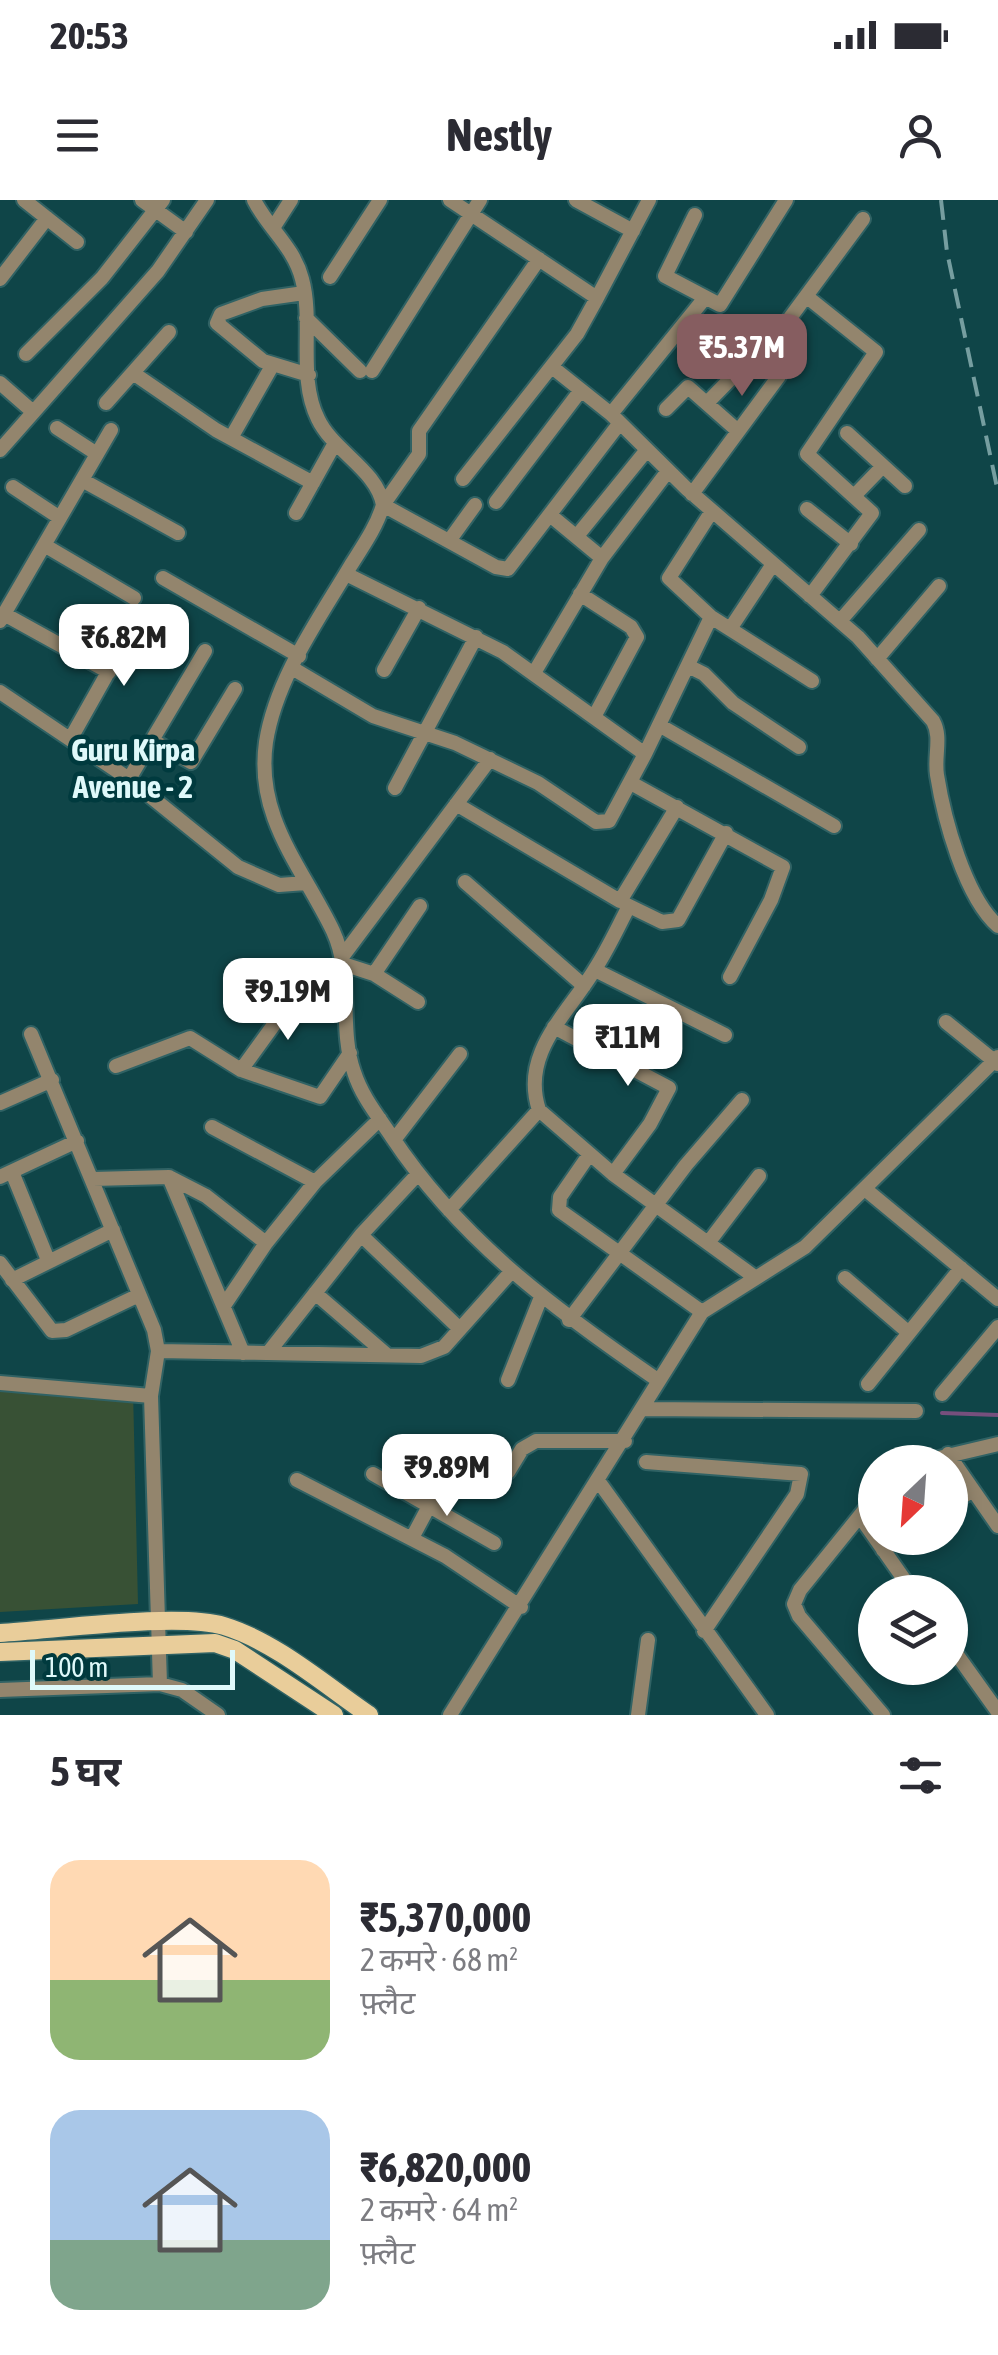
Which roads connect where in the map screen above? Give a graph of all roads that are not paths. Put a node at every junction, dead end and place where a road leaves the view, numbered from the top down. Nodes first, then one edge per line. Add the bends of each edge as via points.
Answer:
1 (24, 200) edge
2 (142, 200) edge
3 (206, 200) edge
4 (254, 200) edge
5 (291, 200) edge
6 (380, 200) edge
7 (450, 200) edge
8 (480, 200) edge
9 (576, 200) edge
10 (649, 200) edge
11 (786, 200) edge
12 (160, 205) edge
13 (471, 214) junction
14 (695, 215) dead end
15 (48, 218) junction
16 (863, 219) dead end
17 (274, 228) junction
18 (633, 231) junction
19 (186, 232) junction
20 (78, 242) dead end
21 (539, 260) junction
22 (330, 277) dead end
23 (0, 279) edge
24 (304, 294) junction
25 (806, 296) junction
26 (597, 298) junction
27 (704, 299) junction
28 (306, 318) junction
29 (169, 332) dead end
30 (26, 354) dead end
31 (744, 364) dead end
32 (272, 366) junction
33 (552, 367) junction
34 (133, 372) junction
35 (309, 374) junction
36 (0, 382) edge
37 (581, 390) junction
38 (106, 403) dead end
39 (707, 403) junction
40 (666, 409) dead end
41 (32, 411) junction
42 (615, 419) junction
43 (57, 428) dead end
44 (111, 430) dead end
45 (738, 431) junction
46 (847, 434) dead end
47 (231, 438) junction
48 (335, 444) junction
49 (0, 450) edge
50 (646, 450) junction
51 (98, 454) junction
52 (883, 466) junction
53 (668, 472) junction
54 (463, 479) dead end
55 (82, 480) junction
56 (313, 483) junction
57 (12, 486) dead end
58 (905, 486) dead end
59 (692, 494) junction
60 (855, 495) junction
61 (496, 502) dead end
62 (383, 505) junction
63 (475, 505) dead end
64 (808, 510) dead end
65 (712, 511) junction
66 (296, 513) dead end
67 (550, 515) junction
68 (60, 518) junction
69 (919, 530) dead end
70 (178, 533) dead end
71 (577, 536) junction
72 (449, 542) junction
73 (852, 544) junction
74 (44, 545) junction
75 (602, 558) junction
76 (773, 564) junction
77 (346, 574) junction
78 (163, 578) dead end
79 (939, 586) dead end
80 (580, 594) junction
81 (810, 596) junction
82 (134, 598) dead end
83 (419, 608) junction
84 (2, 617) edge
85 (711, 617) junction
86 (138, 618) dead end
87 (840, 621) junction
88 (730, 629) junction
89 (476, 637) junction
90 (205, 650) dead end
91 (877, 659) junction
92 (295, 662) junction
93 (688, 666) junction
94 (384, 670) dead end
95 (109, 672) junction
96 (534, 673) junction
97 (812, 681) dead end
98 (235, 688) dead end
99 (0, 692) edge
100 (594, 717) junction
101 (659, 725) junction
102 (426, 731) junction
103 (71, 738) junction
104 (153, 741) junction
105 (798, 747) dead end
106 (645, 754) junction
107 (490, 759) junction
108 (129, 779) junction
109 (631, 783) junction
110 (395, 788) dead end
111 (456, 804) junction
112 (676, 807) junction
113 (834, 826) dead end
114 (726, 833) junction
115 (466, 882) dead end
116 (306, 884) junction
117 (625, 904) junction
118 (420, 906) dead end
119 (998, 926) edge
120 (342, 961) junction
121 (595, 970) junction
122 (374, 974) junction
123 (730, 977) dead end
124 (584, 986) junction
125 (299, 990) dead end
126 (418, 1002) dead end
127 (946, 1022) dead end
128 (554, 1027) junction
129 (32, 1034) dead end
130 (725, 1035) dead end
131 (350, 1052) junction
132 (460, 1054) dead end
133 (997, 1061) edge
134 (116, 1066) dead end
135 (242, 1070) junction
136 (52, 1080) junction
137 (742, 1100) dead end
138 (0, 1104) edge
139 (539, 1110) junction
140 (380, 1119) junction
141 (212, 1127) dead end
142 (394, 1140) junction
143 (77, 1141) junction
144 (589, 1154) junction
145 (6, 1174) edge
146 (613, 1174) junction
147 (417, 1175) junction
148 (759, 1176) dead end
149 (170, 1178) junction
150 (93, 1179) junction
151 (315, 1182) junction
152 (865, 1190) junction
153 (655, 1205) junction
154 (449, 1210) junction
155 (113, 1230) junction
156 (361, 1235) junction
157 (266, 1242) junction
158 (708, 1243) junction
159 (617, 1256) junction
160 (48, 1260) junction
161 (0, 1263) edge
162 (961, 1268) junction
163 (510, 1273) junction
164 (756, 1278) junction
165 (845, 1278) dead end
166 (12, 1280) junction
167 (316, 1293) junction
168 (139, 1295) junction
169 (541, 1298) junction
170 (998, 1299) edge
171 (225, 1304) junction
172 (702, 1312) junction
173 (569, 1320) junction
174 (998, 1327) edge
175 (460, 1330) junction
176 (909, 1333) junction
177 (158, 1351) junction
178 (243, 1353) junction
179 (268, 1353) junction
180 (387, 1355) junction
181 (508, 1380) dead end
182 (659, 1380) junction
183 (0, 1383) edge
184 (868, 1384) dead end
185 (942, 1394) dead end
186 (151, 1396) junction
187 (645, 1409) junction
188 (916, 1410) dead end
189 (625, 1441) junction
190 (998, 1444) edge
191 (968, 1450) edge
192 (646, 1462) dead end
193 (508, 1472) dead end
194 (373, 1474) dead end
195 (297, 1480) dead end
196 (444, 1480) dead end
197 (599, 1482) junction
198 (968, 1483) edge
199 (973, 1490) junction
200 (968, 1493) edge
201 (430, 1506) junction
202 (858, 1522) edge
203 (998, 1526) edge
204 (412, 1538) junction
205 (494, 1543) dead end
206 (521, 1607) junction
207 (704, 1631) junction
208 (158, 1633) junction
209 (0, 1634) edge
210 (648, 1640) dead end
211 (0, 1652) edge
212 (968, 1670) edge
213 (160, 1684) junction
214 (0, 1690) edge
215 (998, 1712) edge
216 (218, 1715) edge
217 (334, 1715) edge
218 (369, 1715) edge
219 (450, 1715) edge
220 (638, 1715) edge
221 (767, 1715) edge
222 (882, 1715) edge

1 - 15 street
2 - 12 street
3 - 19 street
4 - 17 street
5 - 17 street
6 - 22 street
7 - 13 street
8 - 13 street
9 - 18 street
10 - 18 street
11 - 27 street via 723,303
12 - 19 street
12 - 30 street via 102,278
13 - 21 street
13 - 28 street via 366,371
14 - 27 street via 666,276
15 - 20 street
15 - 23 street
16 - 25 street
17 - 24 street via 296,259
18 - 26 street
19 - 41 street
21 - 26 street
21 - 62 street via 419,431 418,454
24 - 28 street
24 - 32 street via 262,299 218,318 227,335
25 - 45 street via 767,348 780,371
25 - 60 street via 876,352 806,454
26 - 33 street
27 - 42 street
28 - 35 street
29 - 34 street
31 - 39 street
32 - 35 street
32 - 47 street
33 - 37 street
33 - 54 street
34 - 38 street
34 - 47 street
35 - 48 street via 318,420
36 - 41 street
37 - 42 street
37 - 61 street
39 - 40 street via 688,388
39 - 45 street
41 - 49 street
42 - 50 street
42 - 67 street
43 - 51 street
44 - 51 street
45 - 59 street
46 - 52 street
47 - 56 street
48 - 56 street
48 - 62 street via 376,486
50 - 53 street
50 - 71 street
51 - 55 street
52 - 58 street
52 - 60 street
53 - 59 street
53 - 75 street
55 - 68 street
55 - 70 street
56 - 66 street
57 - 68 street
59 - 65 street
60 - 73 street via 872,513
62 - 72 street
62 - 77 street
63 - 72 street
64 - 73 street
65 - 76 street
65 - 85 street via 669,578
67 - 71 street
67 - 72 street via 508,569
68 - 74 street
69 - 87 street
71 - 75 street
73 - 81 street
74 - 82 street
74 - 84 street
75 - 80 street
76 - 81 street
76 - 88 street
77 - 83 street
77 - 92 street
78 - 92 street
79 - 91 street
80 - 96 street
80 - 100 street via 637,637
81 - 87 street
83 - 89 street
83 - 94 street
84 - 95 street
85 - 88 street
85 - 93 street
86 - 95 street
87 - 91 street
88 - 97 street
89 - 96 street
89 - 102 street
90 - 104 street
91 - 119 street via 936,727 937,779 968,884
92 - 102 street via 373,716
92 - 116 street via 266,742 264,785 274,824
93 - 101 street
93 - 105 street
95 - 103 street
96 - 100 street
98 - 104 street via 191,762
99 - 103 street
100 - 106 street
101 - 106 street
101 - 113 street
102 - 107 street
102 - 110 street
103 - 108 street
104 - 108 street
106 - 109 street
107 - 109 street via 601,824
107 - 111 street
108 - 116 street via 249,873 279,885
109 - 112 street
111 - 117 street
111 - 120 street
112 - 114 street
112 - 117 street
114 - 117 street via 678,920 662,922
114 - 123 street via 783,867
115 - 124 street
116 - 120 street
117 - 121 street
118 - 122 street
120 - 122 street
120 - 131 street
121 - 124 street
121 - 130 street
122 - 126 street
124 - 128 street
125 - 135 street
127 - 133 street
128 - 139 street via 533,1078
128 - 146 street via 669,1088
129 - 136 street
131 - 135 street via 320,1098
131 - 140 street via 363,1094
132 - 142 street
133 - 152 street
134 - 135 street via 190,1038
136 - 138 street
136 - 143 street
137 - 153 street
139 - 144 street
139 - 154 street
140 - 142 street
140 - 151 street
141 - 151 street
142 - 147 street
143 - 145 street
143 - 150 street
144 - 146 street
144 - 159 street via 558,1210
145 - 160 street
146 - 153 street
147 - 154 street
147 - 156 street
148 - 158 street
149 - 150 street
149 - 157 street
149 - 171 street
150 - 155 street
151 - 157 street
152 - 162 street
152 - 164 street via 805,1247
153 - 158 street
153 - 159 street
154 - 163 street
155 - 160 street
155 - 168 street
156 - 167 street
156 - 175 street
157 - 171 street
158 - 164 street
159 - 172 street
159 - 173 street
160 - 166 street
161 - 166 street
162 - 170 street
162 - 176 street
163 - 169 street
163 - 175 street
164 - 172 street
165 - 176 street
166 - 168 street via 46,1326 59,1332
167 - 179 street
167 - 180 street
168 - 177 street
169 - 173 street
169 - 181 street
171 - 178 street
172 - 182 street
173 - 182 street
174 - 185 street
175 - 180 street via 434,1353
176 - 184 street
177 - 178 street
177 - 186 street
178 - 179 street
179 - 180 street
182 - 187 street
183 - 186 street
186 - 208 street
187 - 188 street
187 - 189 street
189 - 193 street via 536,1440
189 - 197 street
190 - 191 street
192 - 207 street via 802,1474 797,1494
194 - 201 street
195 - 204 street
196 - 201 street
197 - 206 street
197 - 207 street
198 - 199 street
199 - 200 street
199 - 203 street
201 - 204 street
201 - 205 street
202 - 222 street via 794,1604
204 - 206 street
206 - 219 street
207 - 221 street
208 - 209 main road
208 - 211 main road
208 - 213 street
208 - 217 main road via 235,1650
208 - 218 main road via 220,1624 246,1634
210 - 220 street
212 - 215 street
213 - 214 street
213 - 216 street via 182,1690

